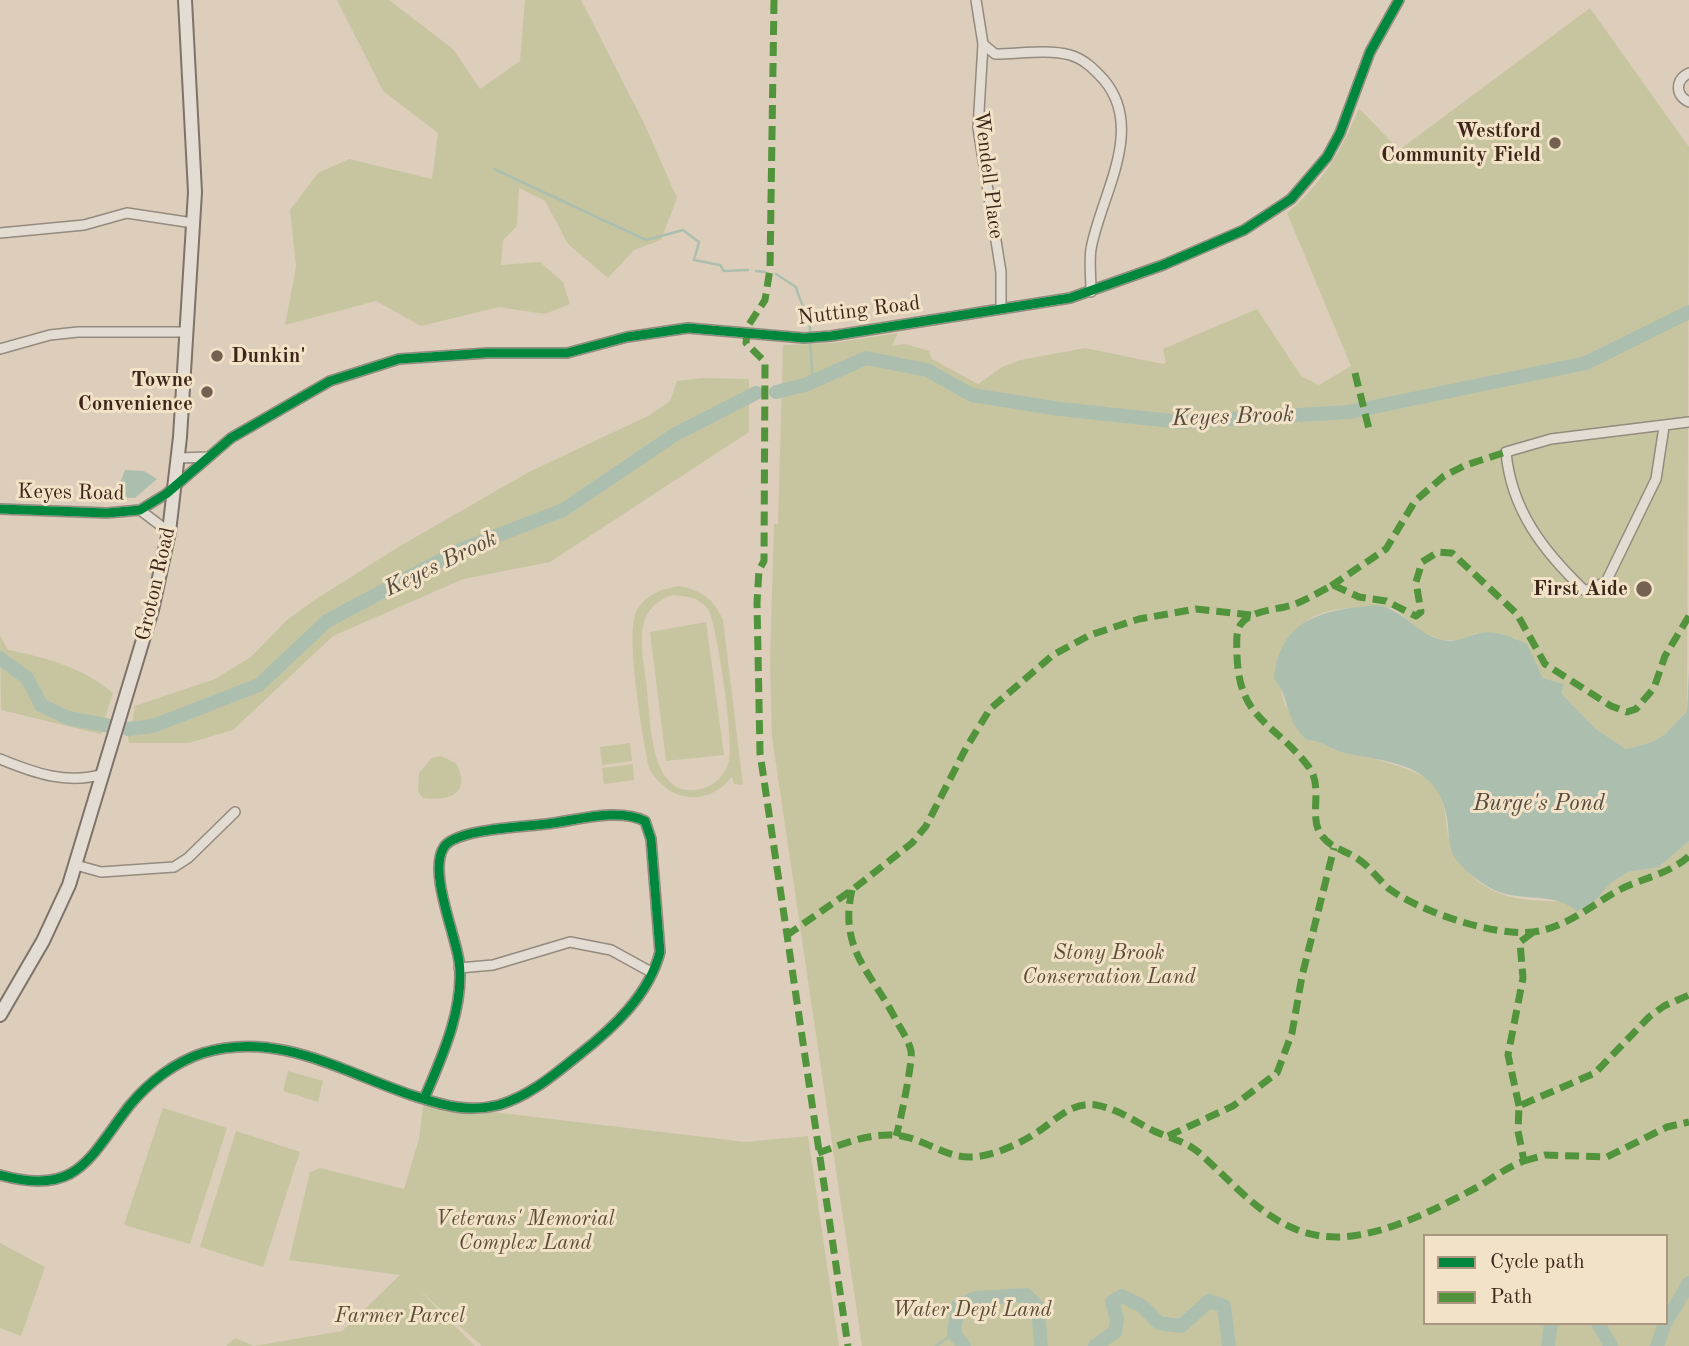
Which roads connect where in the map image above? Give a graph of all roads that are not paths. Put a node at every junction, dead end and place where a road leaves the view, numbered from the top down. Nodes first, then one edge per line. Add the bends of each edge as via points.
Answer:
1 (185, 0) edge
2 (976, 0) edge
3 (1399, 0) edge
4 (983, 44) junction
5 (1689, 72) edge
6 (1689, 102) edge
7 (193, 223) junction
8 (0, 233) edge
9 (1091, 292) junction
10 (1001, 308) junction
11 (186, 332) junction
12 (0, 349) edge
13 (1689, 422) edge
14 (1664, 426) junction
15 (207, 457) junction
16 (178, 458) junction
17 (176, 486) junction
18 (0, 509) edge
19 (140, 510) junction
20 (169, 531) junction
21 (0, 759) edge
22 (103, 774) junction
23 (236, 812) dead end
24 (76, 865) junction
25 (459, 968) junction
26 (651, 972) junction
27 (0, 1015) edge
28 (424, 1099) junction
29 (0, 1175) edge

1 - 7 main road, Groton Road via 194,139
2 - 4 street, Wendell Place
3 - 9 street, Nutting Road via 1370,52 1340,132 1302,189 1244,230
4 - 9 street via 995,54 1072,56 1092,67 1114,92 1120,122 1117,168 1091,249
4 - 10 street, Wendell Place via 978,128 1002,272
5 - 6 street via 1678,86
7 - 8 street via 127,213 84,225
7 - 11 main road, Groton Road
9 - 10 street, Nutting Road
10 - 15 street, Nutting Road via 831,336 804,338 688,328 627,337 567,353 399,359 330,381 231,438
11 - 12 street via 78,332
11 - 16 main road, Groton Road
13 - 14 street
14 - 14 street via 1656,479 1606,582 1585,590 1559,566 1527,521 1510,485 1506,452 1551,439
15 - 16 street
15 - 17 street, Nutting Road
16 - 17 main road, Groton Road
17 - 19 street, Keyes Road
17 - 20 main road, Groton Road
18 - 19 street, Keyes Road
19 - 20 street, Keyes Road
20 - 22 main road, Groton Road via 152,610
21 - 22 street via 64,779 84,780
22 - 24 main road, Groton Road
23 - 24 street via 174,867 101,872
24 - 27 main road, Groton Road via 43,941
25 - 26 street via 493,965 570,942 611,950
25 - 26 street via 438,863 444,846 455,838 495,831 634,815 645,821 651,839 660,952
25 - 28 street via 460,989
26 - 28 street via 642,992 613,1028 528,1092 477,1109 445,1108
28 - 29 street via 299,1053 265,1046 232,1047 189,1059 149,1084 83,1167 66,1176 36,1180

